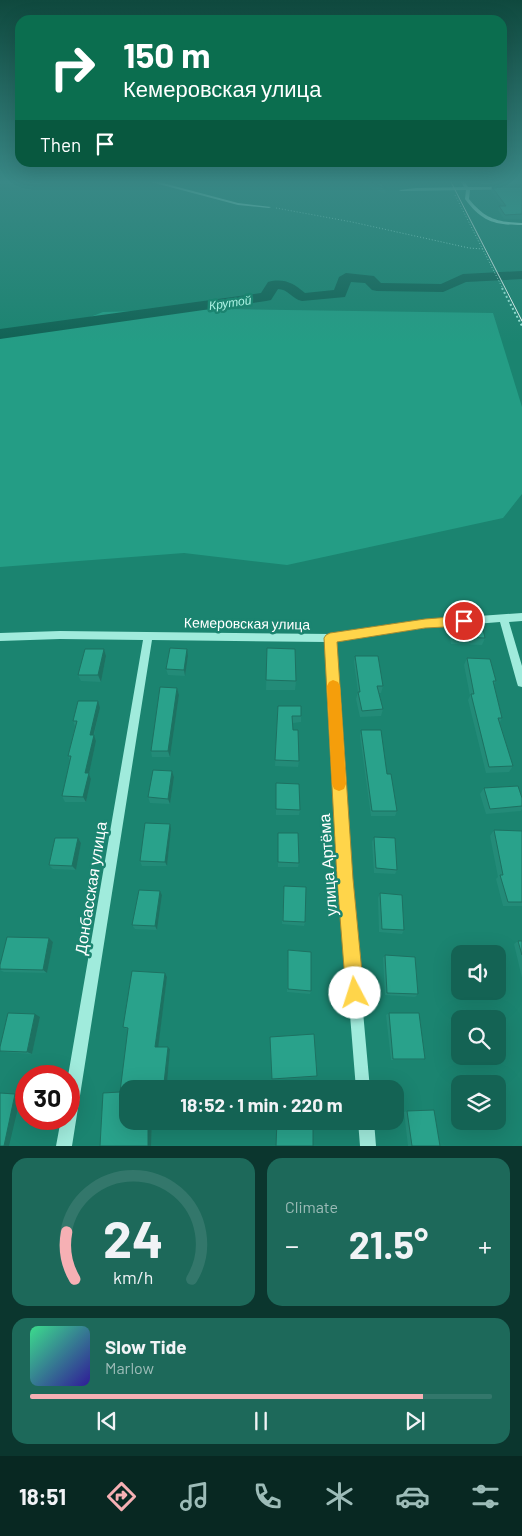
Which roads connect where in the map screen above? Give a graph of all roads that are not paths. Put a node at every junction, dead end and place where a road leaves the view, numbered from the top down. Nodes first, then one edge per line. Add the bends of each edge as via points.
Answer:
1 (522, 616) edge
2 (504, 619) junction
3 (148, 636) junction
4 (0, 637) edge
5 (330, 638) junction
6 (522, 683) edge
7 (362, 1080) edge
8 (367, 1130) edge
9 (64, 1146) edge
10 (368, 1146) edge

1 - 2 street, Кемеровская улица
2 - 5 street, Кемеровская улица via 425,624
2 - 6 street
3 - 4 street, Кемеровская улица via 60,634
3 - 5 street, Кемеровская улица
3 - 9 street, Донбасская улица
5 - 7 street, улица Артёма via 345,879
8 - 10 street

